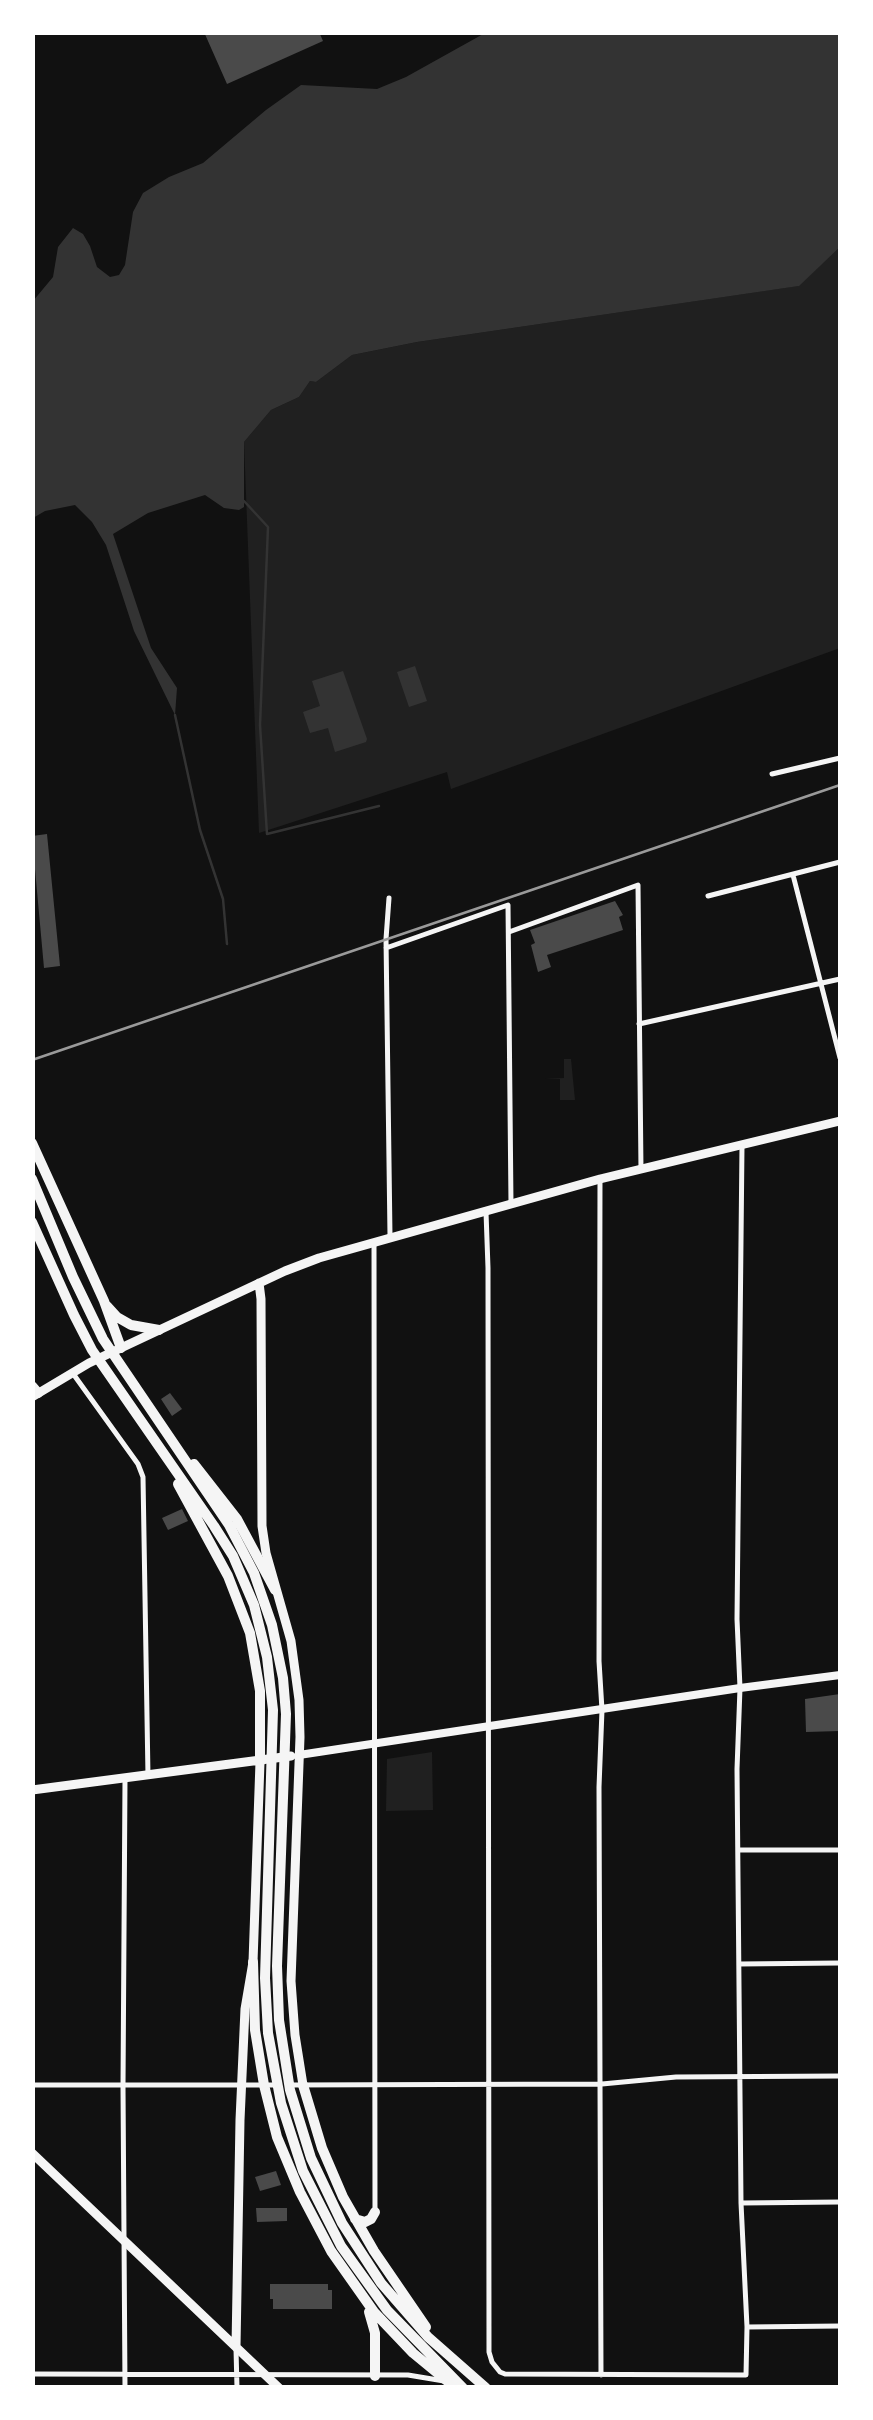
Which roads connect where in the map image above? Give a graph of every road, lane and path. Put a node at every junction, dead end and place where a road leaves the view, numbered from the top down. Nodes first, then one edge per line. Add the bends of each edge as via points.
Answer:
1 (840, 758) edge
2 (772, 774) dead end
3 (840, 862) edge
4 (793, 875) junction
5 (708, 896) dead end
6 (389, 898) dead end
7 (509, 932) junction
8 (386, 948) junction
9 (840, 978) edge
10 (820, 984) junction
11 (639, 1024) junction
12 (840, 1058) edge
13 (840, 1120) edge
14 (32, 1143) edge
15 (742, 1146) junction
16 (641, 1171) junction
17 (32, 1179) edge
18 (600, 1180) junction
19 (511, 1204) junction
20 (486, 1212) junction
21 (32, 1222) edge
22 (390, 1238) junction
23 (374, 1242) junction
24 (259, 1283) junction
25 (104, 1301) junction
26 (159, 1330) junction
27 (121, 1348) junction
28 (72, 1372) junction
29 (34, 1392) edge
30 (170, 1437) junction
31 (165, 1456) junction
32 (276, 1590) junction
33 (840, 1675) edge
34 (740, 1688) junction
35 (602, 1710) junction
36 (489, 1726) junction
37 (376, 1743) junction
38 (295, 1755) junction
39 (262, 1761) junction
40 (148, 1776) junction
41 (124, 1780) junction
42 (32, 1790) edge
43 (738, 1850) junction
44 (840, 1850) edge
45 (253, 1962) junction
46 (840, 1963) edge
47 (739, 1964) junction
48 (740, 2076) junction
49 (840, 2076) edge
50 (244, 2084) junction
51 (489, 2084) junction
52 (602, 2084) junction
53 (32, 2085) edge
54 (267, 2085) junction
55 (300, 2085) junction
56 (123, 2086) junction
57 (375, 2086) junction
58 (32, 2153) edge
59 (840, 2202) edge
60 (741, 2203) junction
61 (374, 2212) joint
62 (354, 2218) junction
63 (125, 2240) junction
64 (357, 2289) junction
65 (746, 2326) junction
66 (840, 2326) edge
67 (236, 2346) junction
68 (444, 2351) junction
69 (126, 2373) junction
70 (32, 2374) edge
71 (236, 2374) junction
72 (602, 2374) junction
73 (267, 2376) junction
74 (375, 2376) junction
75 (446, 2381) junction
76 (461, 2386) edge
77 (126, 2388) edge
78 (236, 2388) edge
79 (279, 2388) edge
80 (486, 2388) edge

1 - 2 street
3 - 4 street
4 - 5 street
4 - 10 street
6 - 8 street
7 - 8 street via 508,905
7 - 11 street via 638,885
7 - 19 street
8 - 22 street
9 - 10 street
10 - 11 street
10 - 12 street
11 - 16 street
13 - 15 main road
14 - 25 highway
15 - 16 main road
15 - 34 street
16 - 18 main road
17 - 30 highway via 96,1326
18 - 19 main road
18 - 35 street
19 - 20 main road
20 - 22 main road
20 - 36 street
21 - 31 highway via 89,1344
22 - 23 main road
23 - 24 main road
23 - 37 street
24 - 26 main road
24 - 32 main road via 261,1517
25 - 26 highway via 126,1323
25 - 27 highway
26 - 27 main road
27 - 28 main road
28 - 29 main road
28 - 40 street via 143,1480
30 - 32 highway via 237,1519
30 - 68 highway via 248,1559 280,1660 286,1732 278,2002 300,2124 360,2254
31 - 39 highway via 250,1633
31 - 76 highway via 232,1556 267,1657 274,1728 266,1996 291,2138 354,2267
32 - 38 main road via 299,1700
33 - 34 main road
34 - 35 main road
34 - 43 street
35 - 36 main road
35 - 52 street
36 - 37 main road
36 - 51 street
37 - 38 main road
37 - 57 street
38 - 39 main road
38 - 55 main road via 291,1981
39 - 40 main road
39 - 45 main road
40 - 41 main road
41 - 42 main road
41 - 56 street
43 - 44 street
43 - 47 street
45 - 50 main road
45 - 54 highway via 255,2030
46 - 47 street
47 - 48 street
48 - 49 street
48 - 52 street
48 - 60 street
50 - 54 street
50 - 56 street
50 - 67 main road
51 - 52 street
51 - 57 street
51 - 72 street via 495,2368 505,2374
52 - 72 street
53 - 56 street
54 - 55 street
54 - 64 highway via 300,2192
55 - 57 street
55 - 62 highway
56 - 63 street
57 - 61 street
58 - 63 main road
59 - 60 street
60 - 65 street
61 - 62 highway via 365,2222
62 - 68 highway
63 - 67 main road
63 - 69 street
64 - 74 highway via 374,2326
64 - 75 highway via 390,2331
65 - 66 street
65 - 72 street via 746,2375
67 - 71 street
67 - 73 main road
68 - 80 highway
69 - 70 street
69 - 71 street
69 - 77 street
71 - 73 street
71 - 78 street
73 - 74 street
73 - 79 main road
74 - 75 street
75 - 76 highway

